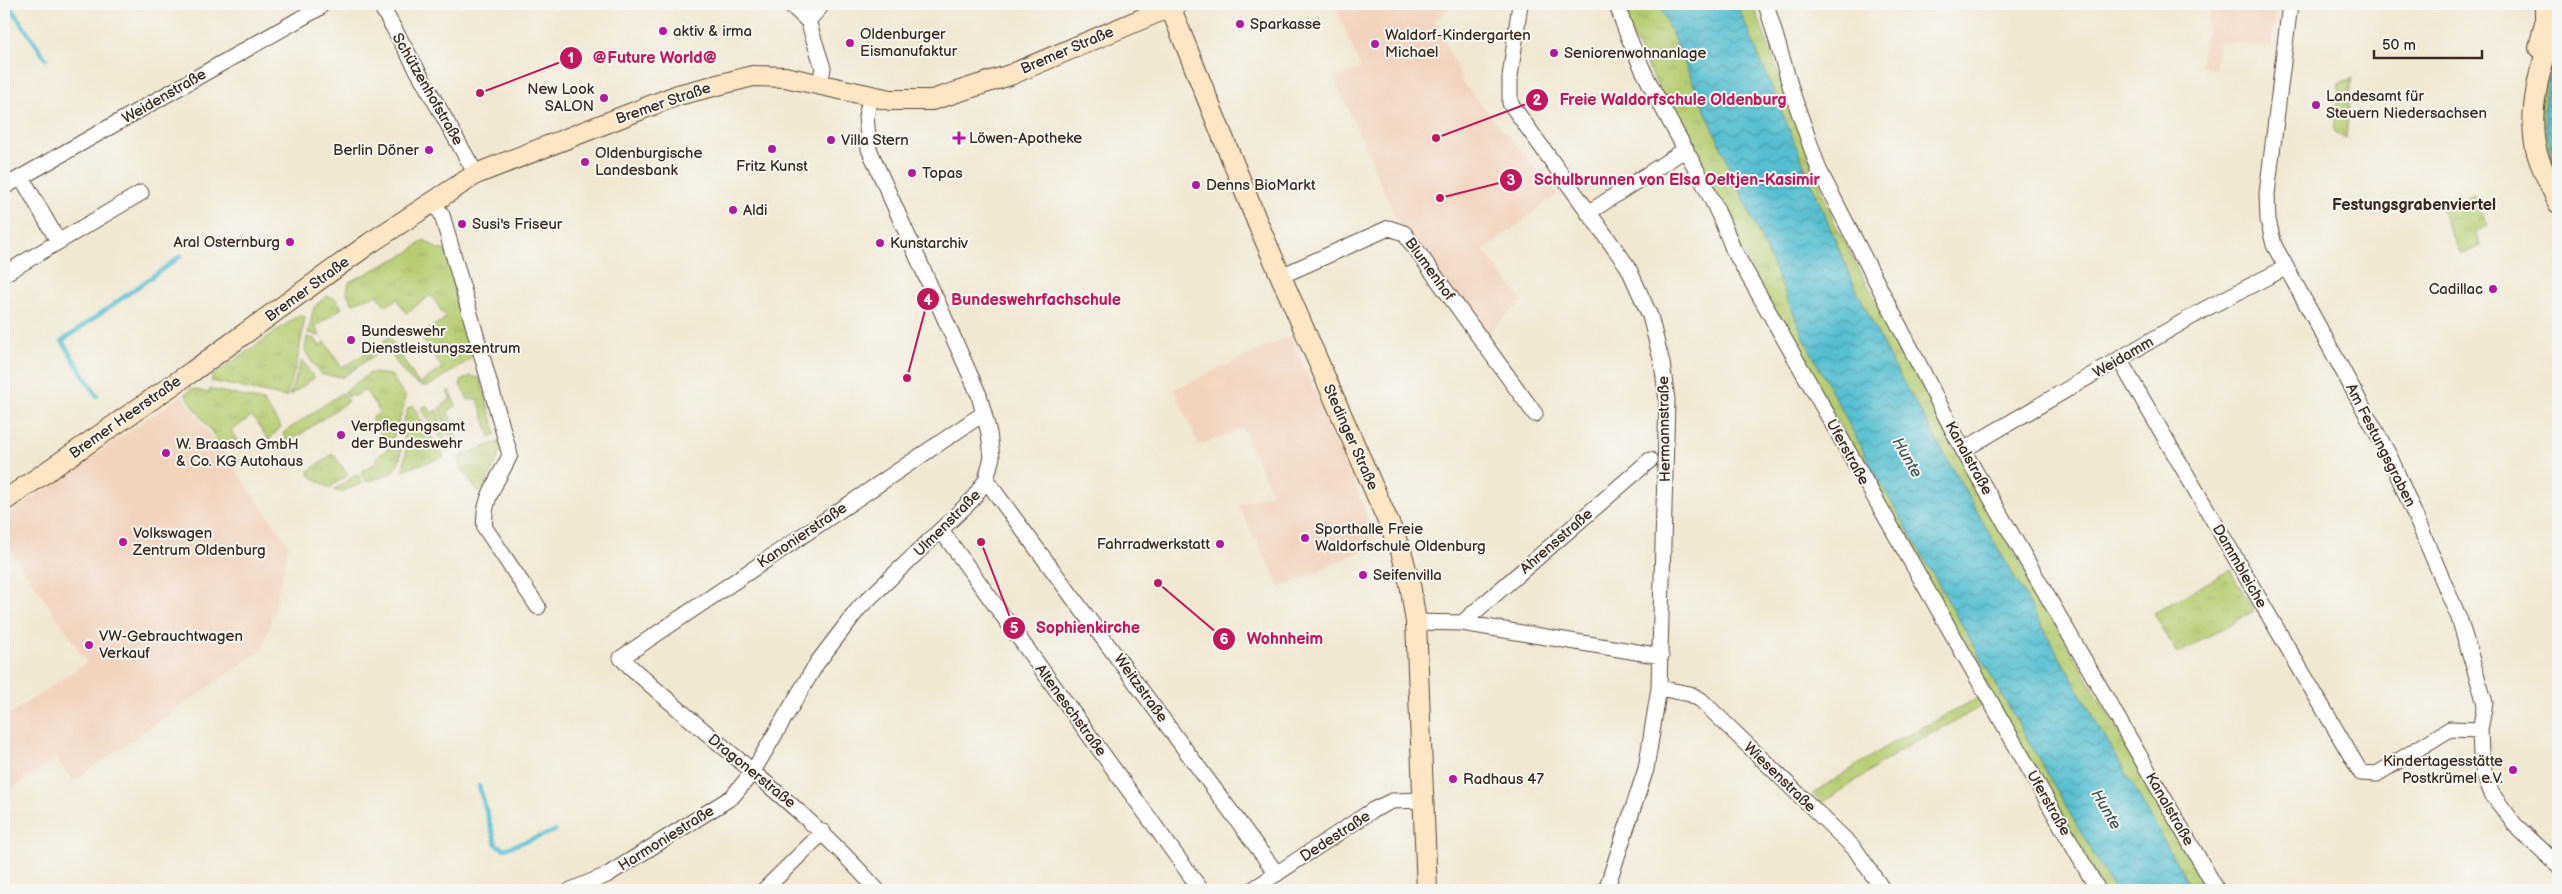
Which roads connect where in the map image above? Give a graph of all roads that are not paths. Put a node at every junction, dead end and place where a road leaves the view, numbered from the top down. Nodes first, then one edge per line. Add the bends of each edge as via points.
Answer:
1 (322, 4) edge
2 (380, 4) edge
3 (790, 4) edge
4 (823, 4) edge
5 (1520, 4) edge
6 (1617, 4) edge
7 (1766, 4) edge
8 (2290, 4) edge
9 (2545, 4) edge
10 (1172, 5) edge
11 (808, 21) junction
12 (2558, 29) edge
13 (820, 83) junction
14 (871, 96) junction
15 (2534, 131) junction
16 (1686, 149) junction
17 (476, 174) junction
18 (22, 178) junction
19 (4, 187) edge
20 (141, 193) dead end
21 (433, 201) junction
22 (2558, 203) edge
23 (1588, 213) junction
24 (58, 240) junction
25 (2285, 268) junction
26 (4, 274) edge
27 (1281, 276) junction
28 (246, 332) joint
29 (2119, 359) junction
30 (984, 413) junction
31 (1535, 414) dead end
32 (1963, 450) junction
33 (1650, 460) dead end
34 (986, 480) junction
35 (4, 501) edge
36 (941, 530) junction
37 (538, 607) dead end
38 (1416, 622) junction
39 (1462, 623) junction
40 (1661, 656) junction
41 (621, 658) joint
42 (1659, 688) junction
43 (2480, 730) junction
44 (752, 773) junction
45 (1424, 800) junction
46 (823, 832) junction
47 (2558, 865) edge
48 (1277, 874) junction
49 (572, 890) edge
50 (764, 890) edge
51 (877, 890) edge
52 (1201, 890) edge
53 (1252, 890) edge
54 (1427, 890) edge
55 (1606, 890) edge
56 (1883, 890) edge
57 (2098, 890) edge
58 (2217, 890) edge

1 - 18 street, Weidenstraße
2 - 17 street, Schützenhofstraße
3 - 11 street
4 - 11 street
5 - 23 street, Hermannstraße via 1510,77 1510,103
6 - 16 street, Uferstraße via 1642,72
7 - 32 street, Kanalstraße via 1792,96 1819,170
8 - 25 street, Am Festungsgraben via 2267,194 2268,220 2274,245
9 - 15 street via 2546,22 2530,96
10 - 14 street, Bremer Straße via 955,94 911,101
10 - 27 street, Stedinger Straße
11 - 13 street via 822,68
12 - 15 street via 2544,60
13 - 14 street, Bremer Straße
13 - 17 street, Bremer Straße via 770,75 705,87 566,137
14 - 30 street, Ulmenstraße via 866,116 869,149 959,346
15 - 22 street via 2538,153
16 - 23 street
16 - 57 street, Uferstraße via 1725,226 1733,249
17 - 21 street, Bremer Straße
18 - 19 street, Weidenstraße
18 - 24 street
20 - 24 street
21 - 28 street, Bremer Straße
21 - 37 street via 442,215 510,455 487,500 483,515 485,528
23 - 40 street, Hermannstraße via 1628,267 1650,316 1662,363 1667,447
24 - 26 street
25 - 29 street, Weidamm via 2205,309
25 - 43 street, Am Festungsgraben via 2390,458 2440,572 2476,670 2484,703
27 - 31 street, Blumenhof via 1390,228 1404,233
27 - 38 street, Stedinger Straße via 1401,551
28 - 35 street, Bremer Heerstraße
29 - 32 street, Weidamm
29 - 43 street, Dammbleiche via 2361,773 2377,774 2450,729
30 - 34 street, Ulmenstraße via 992,448 991,468
30 - 41 street, Kanonierstraße
32 - 58 street, Kanalstraße
33 - 39 street, Ahrensstraße
34 - 36 street, Ulmenstraße via 972,500
34 - 48 street, Weitzstraße
36 - 44 street, Ulmenstraße via 859,608 817,663
36 - 52 street, Alteneschstraße
38 - 39 street
38 - 45 street, Stedinger Straße
39 - 40 street
40 - 42 street, Hermannstraße
41 - 44 street, Dragonerstraße
42 - 55 street, Hermannstraße via 1646,769
42 - 56 street, Wiesenstraße via 1690,694 1701,700 1855,849
43 - 47 street, Am Festungsgraben via 2485,777 2492,794 2525,835
44 - 46 street, Dragonerstraße
44 - 49 street, Harmoniestraße via 732,797 628,863
45 - 48 street, Dedestraße via 1387,803
45 - 54 street, Stedinger Straße
46 - 50 street
46 - 51 street, Dragonerstraße
48 - 53 street, Dedestraße

